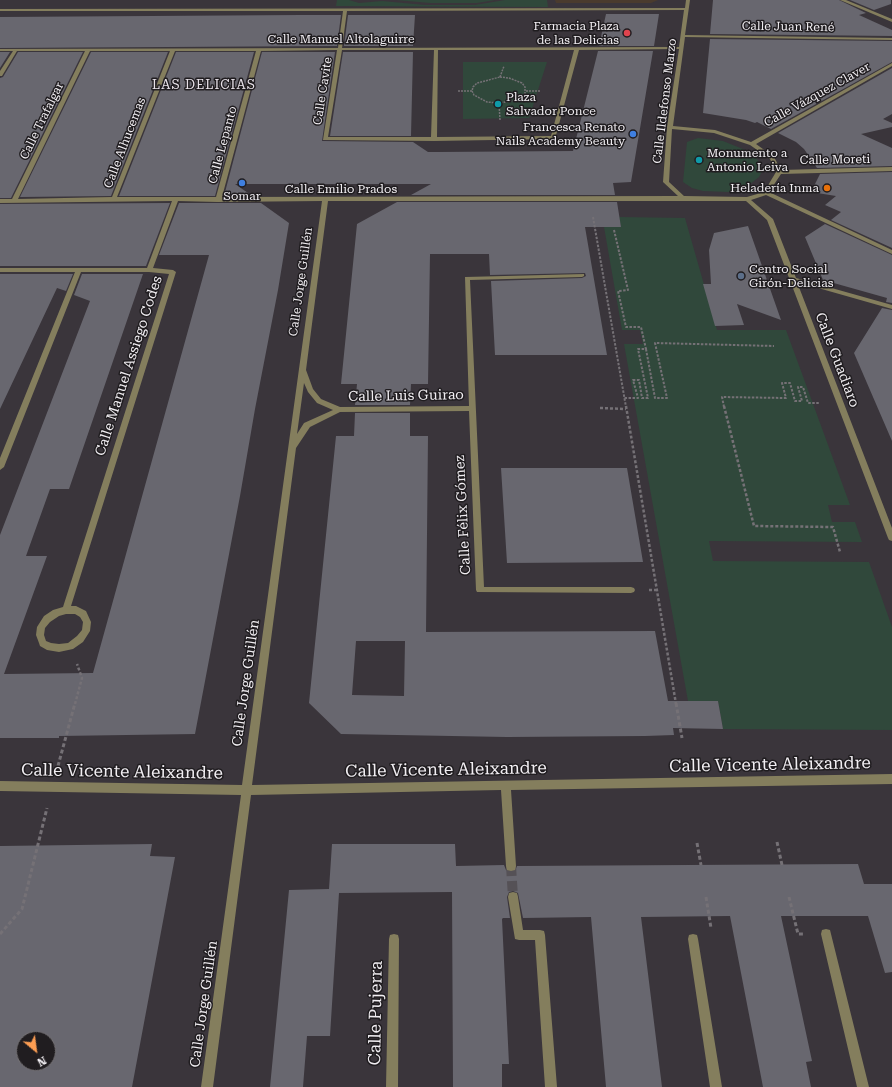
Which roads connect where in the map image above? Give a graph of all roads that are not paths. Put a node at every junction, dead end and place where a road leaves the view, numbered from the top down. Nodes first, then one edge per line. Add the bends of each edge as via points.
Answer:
1 (688, 0) edge
2 (842, 0) edge
3 (345, 9) junction
4 (686, 9) junction
5 (0, 10) edge
6 (892, 21) edge
7 (683, 36) junction
8 (892, 39) edge
9 (436, 48) junction
10 (577, 48) junction
11 (681, 48) junction
12 (259, 49) junction
13 (340, 49) junction
14 (0, 50) edge
15 (16, 50) junction
16 (88, 50) junction
17 (173, 50) junction
18 (892, 64) edge
19 (0, 76) edge
20 (670, 127) junction
21 (434, 138) junction
22 (752, 144) junction
23 (892, 169) edge
24 (779, 172) junction
25 (766, 193) junction
26 (683, 198) junction
27 (747, 199) junction
28 (114, 200) junction
29 (175, 200) junction
30 (218, 200) junction
31 (326, 200) junction
32 (0, 201) edge
33 (14, 201) junction
34 (892, 252) edge
35 (0, 270) edge
36 (79, 270) junction
37 (149, 270) junction
38 (582, 275) dead end
39 (792, 278) junction
40 (892, 307) edge
41 (303, 368) junction
42 (472, 408) junction
43 (339, 410) junction
44 (292, 449) junction
45 (0, 467) edge
46 (892, 538) edge
47 (631, 590) dead end
48 (66, 610) junction
49 (892, 779) edge
50 (506, 785) junction
51 (0, 786) edge
52 (246, 790) junction
53 (511, 866) tunnel mouth
54 (512, 896) tunnel mouth
55 (826, 934) road end
56 (394, 939) dead end
57 (692, 939) dead end
58 (207, 1087) edge
59 (392, 1087) edge
60 (551, 1087) edge
61 (716, 1087) edge
62 (863, 1087) edge

1 - 4 street, Calle Ildefonso Marzo
2 - 6 street
3 - 4 street
3 - 5 street
3 - 13 street, Calle Cavite
4 - 7 street, Calle Ildefonso Marzo
7 - 8 street, Calle Juan René
7 - 11 street, Calle Ildefonso Marzo
9 - 10 street, Calle Manuel Altolaguirre
9 - 13 street, Calle Manuel Altolaguirre
9 - 21 street
10 - 11 street, Calle Manuel Altolaguirre
10 - 21 street via 553,138
11 - 20 street, Calle Ildefonso Marzo
12 - 13 street, Calle Manuel Altolaguirre
12 - 17 street, Calle Manuel Altolaguirre
12 - 30 street, Calle Lepanto
13 - 21 street, Calle Cavite via 326,139
14 - 15 street, Calle Manuel Altolaguirre
15 - 16 street, Calle Manuel Altolaguirre
15 - 19 street
16 - 17 street, Calle Manuel Altolaguirre
16 - 33 street, Calle Trafalgar
17 - 28 street, Calle Alhucemas
18 - 22 street, Calle Vázquez Claver
20 - 22 street via 715,132
20 - 26 street, Calle Ildefonso Marzo via 666,182
22 - 24 street via 772,158
23 - 24 street, Calle Moreti
24 - 25 street
25 - 27 street, Calle Emilio Prados
25 - 34 street
26 - 27 street, Calle Emilio Prados
26 - 31 street, Calle Emilio Prados
27 - 39 street, Calle Guadiaro via 770,219
28 - 29 street, Calle Emilio Prados
28 - 33 street, Calle Emilio Prados
29 - 30 street, Calle Emilio Prados
29 - 37 street
30 - 31 street, Calle Emilio Prados
31 - 41 street, Calle Jorge Guillén
32 - 33 street, Calle Emilio Prados
35 - 36 street, Calle Manuel Assiego Codes
36 - 37 street, Calle Manuel Assiego Codes
36 - 45 street
37 - 48 street, Calle Manuel Assiego Codes via 173,272
38 - 42 street via 467,278
39 - 40 street
39 - 46 street, Calle Guadiaro
41 - 43 street, Calle Jorge Guillén via 310,390 319,401
41 - 44 street, Calle Jorge Guillén
42 - 43 street, Calle Luis Guirao
42 - 47 street, Calle Félix Gómez via 480,590
43 - 44 street, Calle Jorge Guillén via 307,425
44 - 52 street, Calle Jorge Guillén
48 - 48 street via 47,619 41,627 43,643 50,647 70,646 86,631 87,622 84,614 76,610
49 - 50 street, Calle Vicente Aleixandre
50 - 52 street, Calle Vicente Aleixandre
50 - 53 street
51 - 52 street, Calle Vicente Aleixandre
52 - 58 street, Calle Jorge Guillén
54 - 60 street via 518,935 540,935
55 - 62 street
56 - 59 street, Calle Pujerra
57 - 61 street

